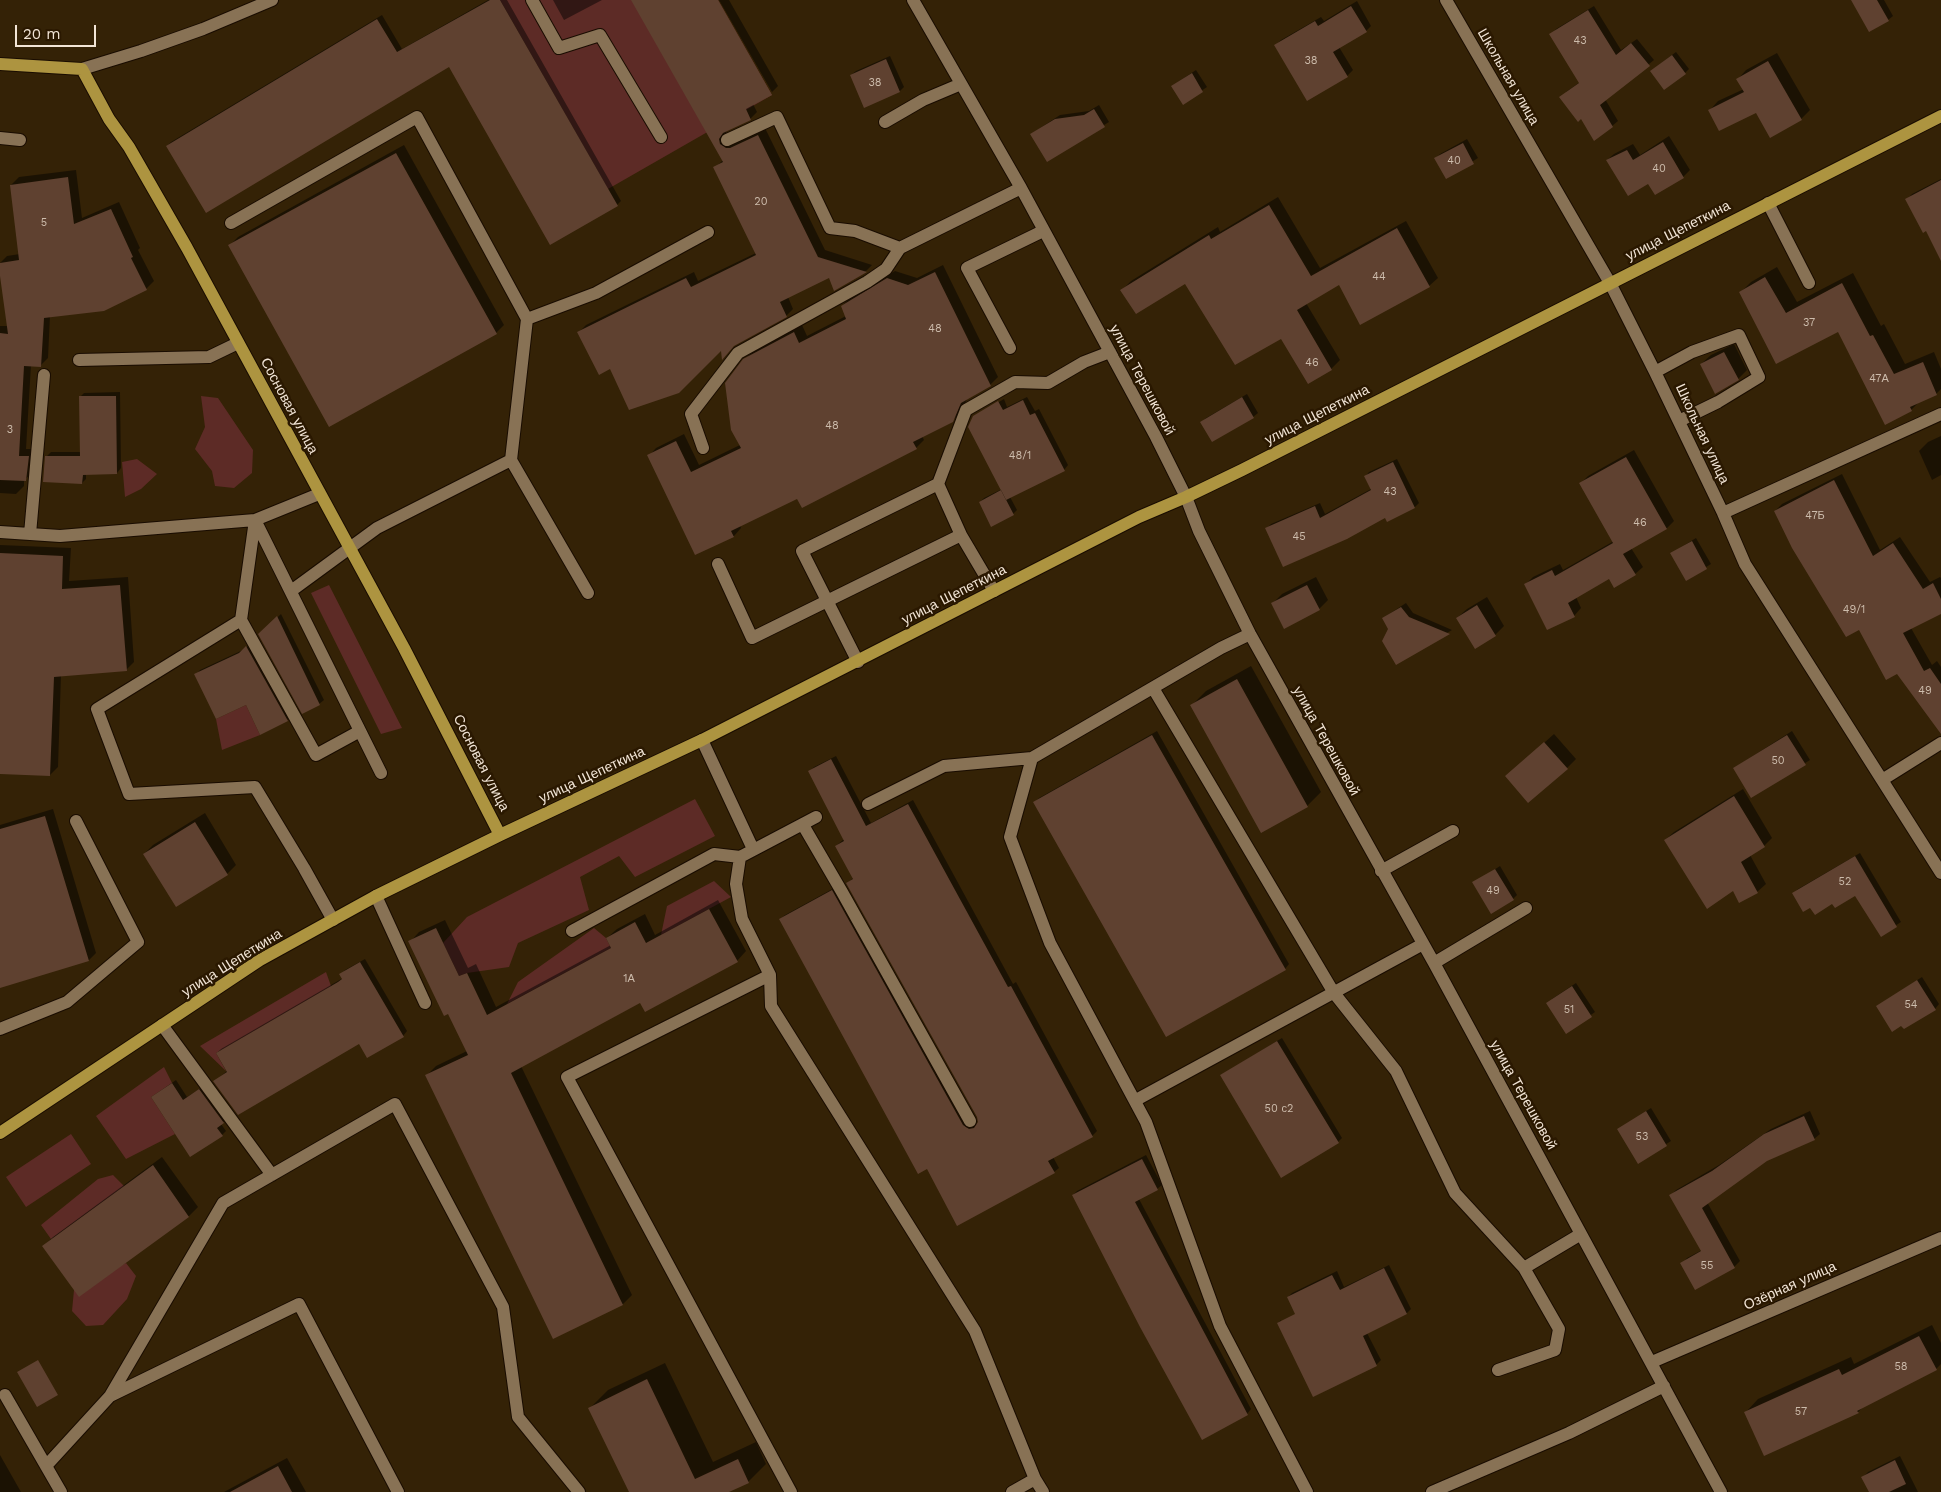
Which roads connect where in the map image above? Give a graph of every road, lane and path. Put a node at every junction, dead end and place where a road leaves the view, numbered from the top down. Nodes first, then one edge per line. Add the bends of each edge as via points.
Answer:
1 (272, 0) edge
2 (532, 0) edge
3 (913, 0) edge
4 (1446, 0) edge
5 (0, 64) edge
6 (82, 69) junction
7 (961, 84) junction
8 (1941, 116) edge
9 (885, 122) dead end
10 (661, 137) dead end
11 (0, 138) edge
12 (20, 140) dead end
13 (727, 140) dead end
14 (1020, 188) junction
15 (1768, 203) junction
16 (231, 223) dead end
17 (1043, 231) junction
18 (708, 232) dead end
19 (900, 248) junction
20 (1610, 283) junction
21 (1809, 283) dead end
22 (527, 319) junction
23 (238, 344) junction
24 (1010, 348) dead end
25 (1110, 352) junction
26 (79, 360) dead end
27 (1656, 372) junction
28 (44, 375) dead end
29 (1941, 414) edge
30 (1679, 421) junction
31 (703, 448) dead end
32 (511, 460) junction
33 (938, 484) junction
34 (319, 494) junction
35 (1186, 498) junction
36 (1722, 513) junction
37 (255, 520) junction
38 (0, 532) edge
39 (30, 534) junction
40 (961, 535) junction
41 (349, 547) junction
42 (718, 564) dead end
43 (291, 591) junction
44 (994, 591) junction
45 (588, 593) dead end
46 (827, 603) junction
47 (241, 620) junction
48 (1250, 634) junction
49 (858, 662) junction
50 (1153, 688) junction
51 (360, 730) junction
52 (702, 740) junction
53 (1941, 743) edge
54 (1032, 758) junction
55 (381, 774) dead end
56 (1882, 780) junction
57 (868, 804) dead end
58 (816, 817) dead end
59 (76, 821) dead end
60 (803, 825) junction
61 (1453, 831) dead end
62 (500, 835) junction
63 (753, 849) junction
64 (740, 857) junction
65 (1381, 871) junction
66 (1941, 873) edge
67 (376, 896) junction
68 (1526, 908) dead end
69 (333, 920) junction
70 (572, 931) dead end
71 (1423, 944) junction
72 (1434, 964) junction
73 (770, 975) junction
74 (1334, 993) junction
75 (425, 1003) dead end
76 (162, 1025) junction
77 (0, 1029) edge
78 (1136, 1100) junction
79 (970, 1121) dead end
80 (0, 1132) edge
81 (272, 1175) junction
82 (1581, 1234) junction
83 (1941, 1238) edge
84 (1524, 1268) junction
85 (1652, 1362) junction
86 (1498, 1370) dead end
87 (1664, 1386) junction
88 (4, 1395) dead end
89 (110, 1396) junction
90 (46, 1466) junction
91 (1035, 1479) junction
92 (61, 1492) edge
93 (398, 1492) edge
94 (579, 1492) edge
95 (791, 1492) edge
96 (1012, 1492) edge
97 (1043, 1492) edge
98 (1307, 1492) edge
99 (1432, 1492) edge
100 (1721, 1492) edge

1 - 6 street via 203,29
2 - 10 street via 559,48 600,35
3 - 7 street, улица Терешковой
4 - 20 street, Школьная улица
5 - 6 main road
6 - 23 main road, Сосновая улица via 187,248
7 - 9 street via 923,100
7 - 14 street, улица Терешковой
8 - 15 main road, улица Щепеткина
11 - 12 street
13 - 19 street via 777,117 830,228 855,231
14 - 17 street, улица Терешковой
14 - 19 street
15 - 20 main road, улица Щепеткина
15 - 21 street
16 - 22 street via 417,117
17 - 24 street via 967,268
17 - 25 street, улица Терешковой
18 - 22 street via 596,293
19 - 31 street via 886,268 867,282 738,353 691,414
20 - 27 street, Школьная улица
20 - 35 main road, улица Щепеткина
22 - 32 street
23 - 26 street via 209,357
23 - 34 main road, Сосновая улица
25 - 33 street via 1084,362 1048,383 1015,382 966,410
25 - 35 street, улица Терешковой
27 - 30 street, Школьная улица
27 - 30 street via 1692,352 1739,334 1759,377
28 - 39 street
29 - 36 street
30 - 36 street, Школьная улица
32 - 41 street via 377,528
32 - 45 street
33 - 40 street
33 - 46 street via 802,551
34 - 37 street
34 - 41 main road, Сосновая улица
35 - 44 main road, улица Щепеткина via 1139,517
35 - 48 street, улица Терешковой via 1199,532
36 - 56 street, Школьная улица via 1745,564
37 - 39 street via 60,536
37 - 43 street
37 - 47 street
38 - 39 street
40 - 44 street
40 - 46 street
41 - 43 street
41 - 62 main road, Сосновая улица
42 - 46 street via 752,638
43 - 51 street
44 - 49 main road, улица Щепеткина
46 - 49 street
47 - 51 street via 316,755
47 - 69 street via 97,709 129,794 255,787
48 - 50 street
48 - 65 street, улица Терешковой
49 - 52 main road, улица Щепеткина
50 - 54 street
50 - 74 street
51 - 55 street
52 - 62 main road, улица Щепеткина
52 - 63 street
53 - 56 street
54 - 57 street via 944,766
54 - 78 street via 1010,837 1050,943
56 - 66 street, Школьная улица
58 - 60 street
59 - 77 street via 138,942 66,1002
60 - 63 street
60 - 79 street
61 - 65 street
62 - 67 main road, улица Щепеткина
63 - 64 street
64 - 70 street via 714,854
64 - 73 street via 736,884 742,919
65 - 71 street, улица Терешковой
67 - 69 main road, улица Щепеткина
67 - 75 street
68 - 72 street
69 - 76 main road, улица Щепеткина via 260,960
71 - 72 street, улица Терешковой
71 - 74 street
72 - 82 street, улица Терешковой
73 - 91 street via 771,1006 976,1331
73 - 95 street via 567,1077
74 - 78 street
74 - 84 street via 1396,1071 1455,1193
76 - 80 main road, улица Щепеткина
76 - 81 street
78 - 98 street via 1220,1326
81 - 89 street via 223,1203
81 - 94 street via 395,1104 503,1307 518,1417
82 - 84 street
82 - 85 street, улица Терешковой
83 - 85 street, Озёрная улица
84 - 86 street via 1559,1329 1555,1350
85 - 87 street, улица Терешковой
87 - 99 street via 1569,1433
87 - 100 street, улица Терешковой
88 - 90 street
89 - 90 street
89 - 93 street via 299,1304
90 - 92 street
91 - 96 street
91 - 97 street

